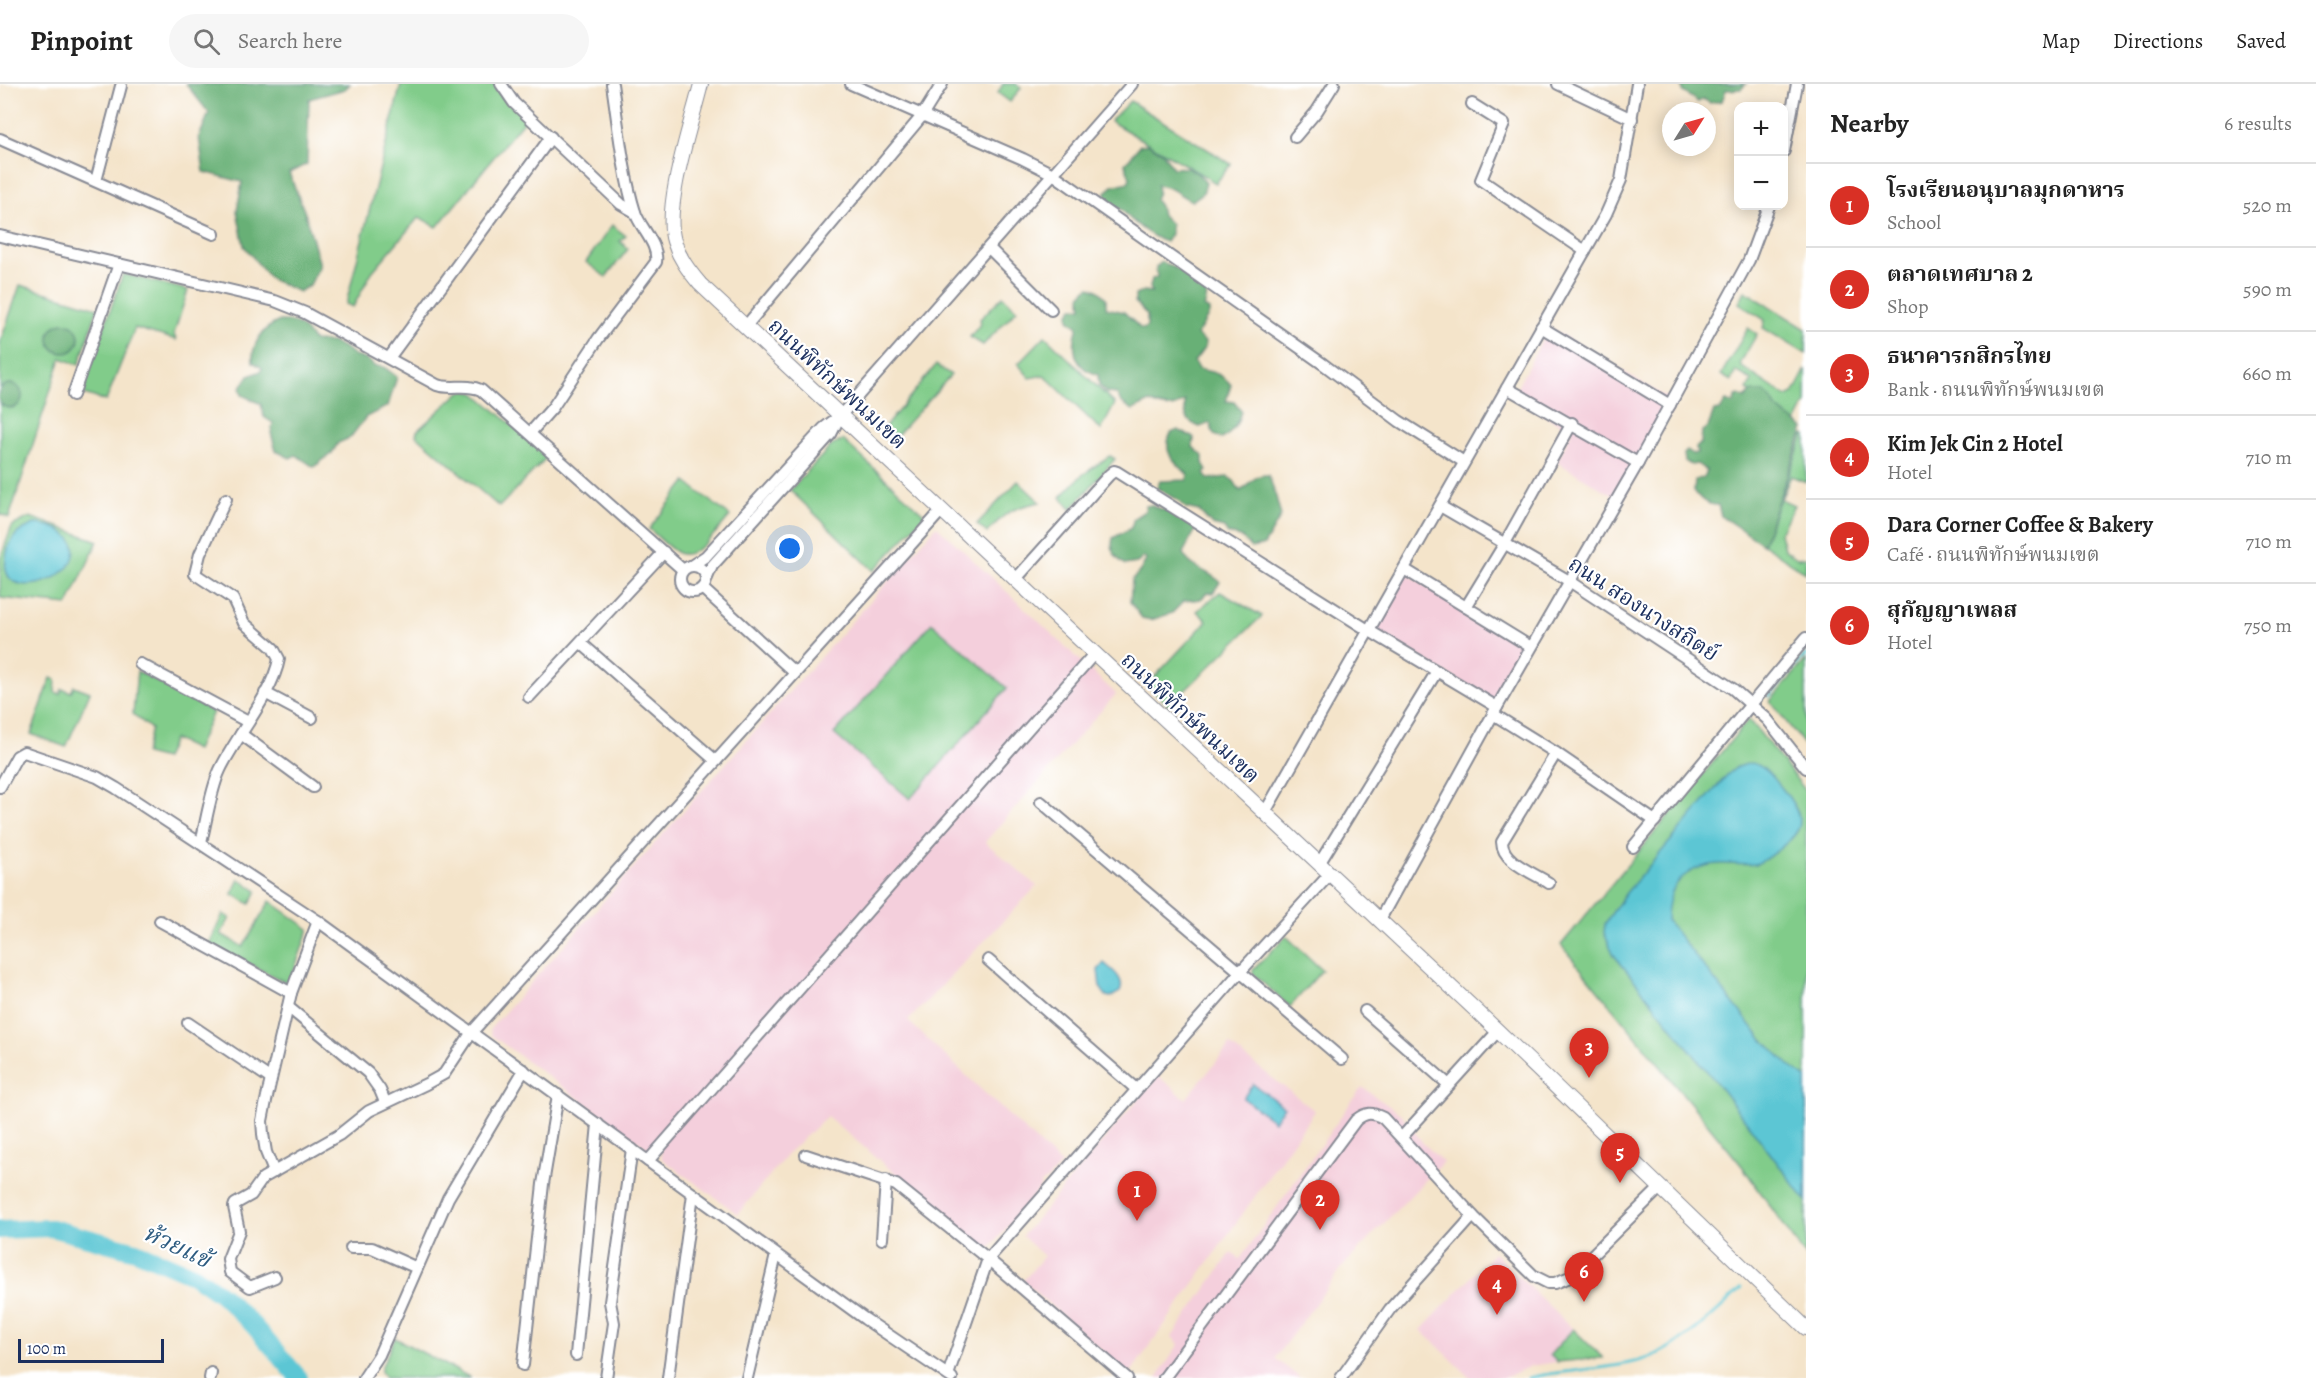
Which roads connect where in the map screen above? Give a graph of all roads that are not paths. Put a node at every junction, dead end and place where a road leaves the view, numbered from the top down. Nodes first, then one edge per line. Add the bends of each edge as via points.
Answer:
1 (501, 84) edge
2 (612, 84) edge
3 (701, 84) edge
4 (851, 84) edge
5 (942, 84) edge
6 (1132, 84) edge
7 (1334, 84) edge
8 (1557, 84) edge
9 (1637, 84) edge
10 (1797, 84) edge
11 (121, 86) dead end
12 (1472, 104) dead end
13 (922, 116) junction
14 (1632, 119) junction
15 (1788, 130) edge
16 (550, 137) junction
17 (1295, 137) dead end
18 (0, 140) edge
19 (1053, 174) junction
20 (96, 181) junction
21 (1767, 210) edge
22 (635, 212) junction
23 (214, 234) dead end
24 (0, 236) edge
25 (989, 248) junction
26 (1585, 250) junction
27 (118, 264) junction
28 (1051, 310) dead end
29 (746, 326) junction
30 (1541, 327) junction
31 (389, 358) junction
32 (1507, 388) junction
33 (73, 395) dead end
34 (1670, 405) junction
35 (841, 415) junction
36 (1572, 423) junction
37 (530, 433) junction
38 (1464, 462) junction
39 (1638, 463) junction
40 (226, 499) dead end
41 (1440, 506) junction
42 (942, 510) junction
43 (1505, 543) junction
44 (664, 552) junction
45 (687, 568) junction
46 (1404, 569) junction
47 (1015, 580) junction
48 (1570, 582) junction
49 (704, 584) junction
50 (1466, 607) junction
51 (1368, 630) junction
52 (1806, 638) edge
53 (581, 643) junction
54 (1531, 647) junction
55 (1094, 654) junction
56 (140, 664) dead end
57 (1437, 671) junction
58 (795, 673) junction
59 (265, 693) junction
60 (529, 697) dead end
61 (1751, 704) junction
62 (1495, 710) junction
63 (312, 718) dead end
64 (248, 722) junction
65 (241, 734) junction
66 (1556, 753) junction
67 (716, 760) junction
68 (1806, 768) edge
69 (0, 787) edge
70 (313, 787) dead end
71 (1041, 802) dead end
72 (1264, 814) junction
73 (1655, 821) junction
74 (201, 843) junction
75 (1633, 847) dead end
76 (1319, 864) junction
77 (1330, 874) junction
78 (1549, 883) dead end
79 (160, 921) dead end
80 (318, 921) junction
81 (1379, 921) junction
82 (988, 960) dead end
83 (1241, 971) junction
84 (291, 993) junction
85 (288, 1007) junction
86 (1365, 1011) dead end
87 (189, 1023) dead end
88 (1498, 1031) junction
89 (472, 1032) junction
90 (1342, 1059) dead end
91 (524, 1070) junction
92 (271, 1079) junction
93 (1449, 1085) junction
94 (1136, 1089) junction
95 (558, 1095) junction
96 (385, 1102) junction
97 (598, 1124) junction
98 (1402, 1137) junction
99 (632, 1149) junction
100 (806, 1155) dead end
101 (648, 1161) junction
102 (274, 1172) junction
103 (886, 1180) junction
104 (1660, 1188) junction
105 (693, 1194) junction
106 (1473, 1216) junction
107 (882, 1239) dead end
108 (351, 1248) dead end
109 (776, 1255) junction
110 (988, 1259) junction
111 (417, 1268) junction
112 (275, 1277) dead end
113 (1806, 1328) edge
114 (576, 1355) dead end
115 (523, 1365) dead end
116 (950, 1376) edge
117 (364, 1378) edge
118 (606, 1378) edge
119 (668, 1378) edge
120 (747, 1378) edge
121 (1127, 1378) edge
122 (1164, 1378) edge
123 (1341, 1378) edge

1 - 16 street via 514,103
2 - 22 street
3 - 29 main road, ถนนพิทักษ์พนมเขต via 675,190 673,240 694,276
4 - 13 street
5 - 13 street
6 - 19 street
7 - 17 street
8 - 14 street
9 - 14 street
10 - 15 street
11 - 20 street
12 - 26 street via 1504,124 1481,180
13 - 19 street
13 - 29 street
14 - 26 street via 1621,180
16 - 22 street via 621,204
16 - 31 street
18 - 20 street
19 - 25 street
19 - 38 street via 1399,421
20 - 23 street
21 - 34 street via 1749,260
22 - 37 street via 656,250 656,262 553,407
24 - 27 street
25 - 28 street
25 - 35 street
26 - 30 street
27 - 31 street via 275,301
27 - 33 street
29 - 35 main road, ถนนพิทักษ์พนมเขต
30 - 32 street
30 - 34 street
31 - 37 street via 437,385 481,390
32 - 36 street
32 - 38 street
34 - 39 street
35 - 42 main road, ถนนพิทักษ์พนมเขต
35 - 45 street via 824,428 706,556
35 - 49 street via 831,434 712,566
36 - 39 street
36 - 43 street
37 - 44 street
38 - 41 street
39 - 48 street
40 - 59 street via 200,554 195,574 233,599 244,623 276,652 278,667
41 - 43 street, ถนน สองนางสถิตย์
41 - 46 street
42 - 47 main road, ถนนพิทักษ์พนมเขต
42 - 58 street
43 - 48 street, ถนน สองนางสถิตย์
43 - 50 street
44 - 45 street
44 - 53 street
45 - 49 street via 703,572
45 - 49 street via 680,582 684,589 695,592
46 - 50 street
46 - 51 street
47 - 51 street via 1114,471
47 - 55 main road, ถนนพิทักษ์พนมเขต
48 - 54 street
48 - 61 street, ถนน สองนางสถิตย์
49 - 58 street
50 - 54 street
51 - 57 street
51 - 72 street
52 - 61 street
53 - 60 street
53 - 67 street
54 - 62 street
55 - 72 main road, ถนนพิทักษ์พนมเขต
55 - 101 street
56 - 64 street
57 - 62 street
57 - 76 street
58 - 67 street
59 - 63 street
59 - 64 street
61 - 68 street, ถนน สองนางสถิตย์
61 - 73 street
62 - 66 street
62 - 81 street
64 - 65 street
65 - 70 street
65 - 74 street via 219,772
66 - 73 street
66 - 78 street via 1502,842 1509,858
67 - 89 street
69 - 74 street via 17,756 27,753 97,777
71 - 83 street
72 - 76 main road, ถนนพิทักษ์พนมเขต
73 - 75 street
74 - 80 street
76 - 77 main road, ถนนพิทักษ์พนมเขต
77 - 81 main road, ถนนพิทักษ์พนมเขต
77 - 83 street
79 - 84 street
80 - 84 street
80 - 89 street
81 - 88 main road, ถนนพิทักษ์พนมเขต
82 - 94 street
83 - 90 street
83 - 94 street
84 - 85 street
85 - 92 street
85 - 96 street via 368,1073
86 - 93 street
87 - 92 street
88 - 93 street
88 - 104 main road, ถนนพิทักษ์พนมเขต
89 - 91 street
89 - 96 street via 444,1074
91 - 95 street
91 - 111 street via 448,1198
92 - 102 street via 262,1121 266,1152
93 - 98 street
94 - 110 street
95 - 97 street
95 - 115 street via 543,1184
96 - 102 street via 339,1135
97 - 99 street
97 - 114 street
98 - 106 street
98 - 122 street via 1375,1114 1356,1120
99 - 101 street
99 - 118 street via 610,1302 614,1323
100 - 103 street
101 - 105 street
102 - 112 street via 263,1178 251,1195 234,1205 239,1231 228,1264 230,1272 250,1287
103 - 107 street
103 - 110 street
104 - 106 street via 1570,1277 1556,1283 1534,1276
104 - 113 main road, ถนนพิทักษ์พนมเขต
105 - 109 street
105 - 119 street
106 - 123 street via 1390,1310
108 - 111 street via 372,1248
109 - 116 street
109 - 120 street
110 - 116 street
110 - 121 street
111 - 117 street via 379,1355

